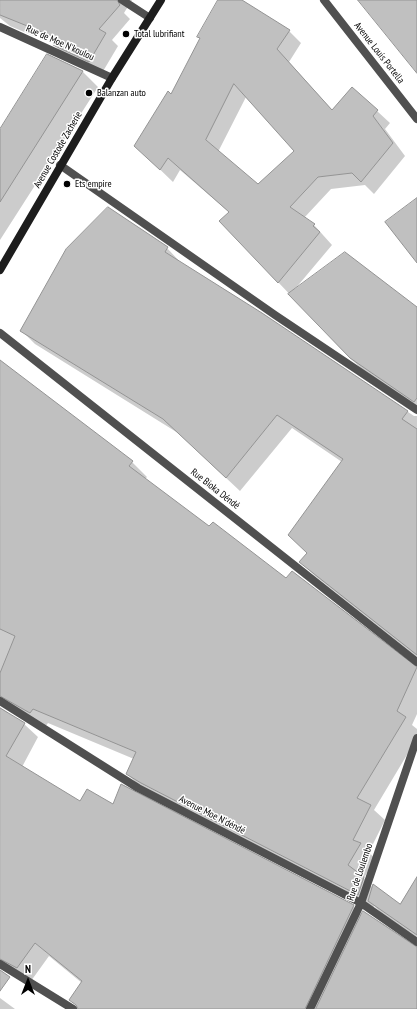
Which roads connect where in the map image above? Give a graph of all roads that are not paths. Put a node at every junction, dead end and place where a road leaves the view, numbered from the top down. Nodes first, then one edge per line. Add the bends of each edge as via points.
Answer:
1 (122, 0) edge
2 (161, 0) edge
3 (324, 0) edge
4 (150, 18) junction
5 (0, 27) edge
6 (112, 78) junction
7 (417, 119) edge
8 (60, 165) junction
9 (0, 270) edge
10 (0, 333) edge
11 (417, 410) edge
12 (417, 662) edge
13 (0, 701) edge
14 (417, 738) edge
15 (361, 903) junction
16 (417, 942) edge
17 (0, 964) edge
18 (73, 1009) edge
19 (310, 1009) edge

1 - 4 street
2 - 4 street, Avenue Costode Zacherie
3 - 7 street, Avenue Louis Portella
4 - 6 street, Avenue Costode Zacherie
5 - 6 street, Rue de Moe N'koulou
6 - 8 street, Avenue Costode Zacherie
8 - 9 street, Avenue Costode Zacherie
8 - 11 street via 274,315
10 - 12 street, Rue Bioka Déndé
13 - 15 street, Avenue Moe N'déndé via 138,788
14 - 15 street, Rue de Loulembo
15 - 16 street, Avenue Moe N'déndé
15 - 19 street, Rue de Loulembo
17 - 18 street

